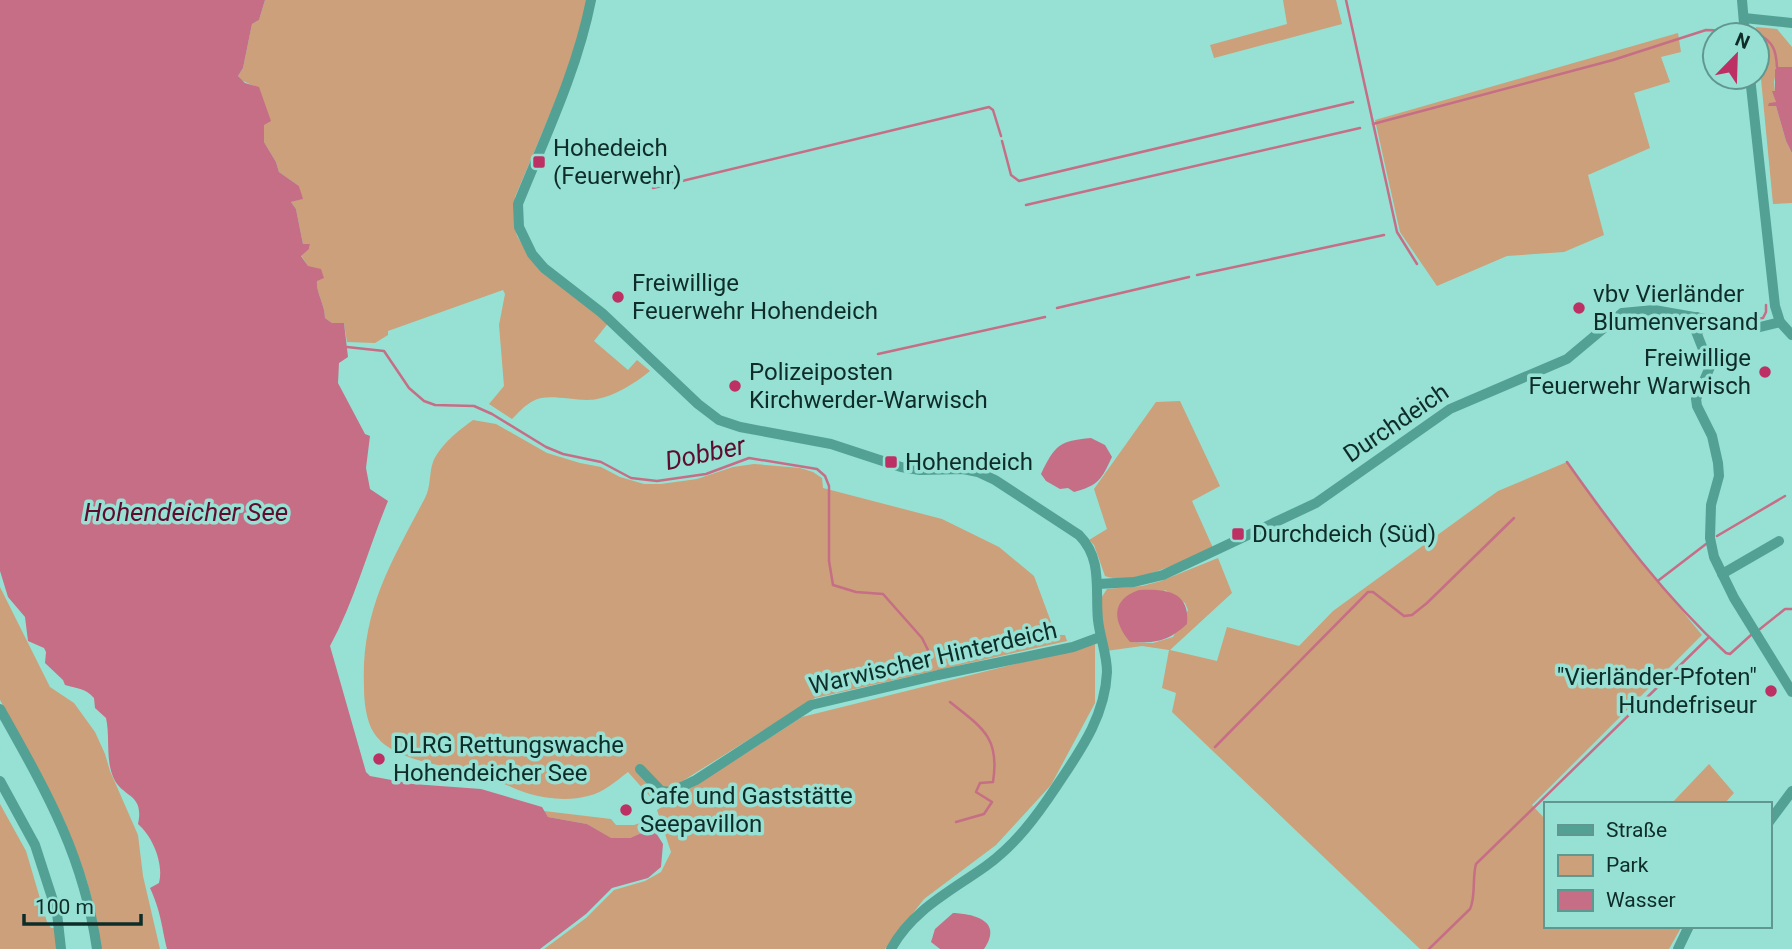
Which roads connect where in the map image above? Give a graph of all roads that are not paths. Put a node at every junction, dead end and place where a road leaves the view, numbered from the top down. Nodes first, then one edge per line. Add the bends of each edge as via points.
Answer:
1 (591, 0) edge
2 (1742, 0) edge
3 (1744, 18) junction
4 (1744, 21) edge
5 (1792, 23) edge
6 (1752, 91) edge
7 (1697, 317) junction
8 (1780, 322) junction
9 (1792, 335) edge
10 (1779, 541) dead end
11 (1722, 574) junction
12 (1098, 584) junction
13 (1100, 637) junction
14 (1792, 692) edge
15 (0, 709) edge
16 (640, 769) dead end
17 (0, 781) edge
18 (1792, 791) edge
19 (1771, 819) edge
20 (1688, 928) edge
21 (61, 949) edge
22 (97, 949) edge
23 (891, 949) edge
24 (1678, 949) edge

1 - 12 street via 575,63 518,204 519,227 544,268 602,313 719,420 831,444 901,467 984,474 1079,535 1091,552
2 - 3 street
3 - 4 street
3 - 5 street
6 - 8 street
7 - 8 street, Durchdeich via 1756,328
7 - 11 street via 1695,329 1710,367 1696,399 1718,463 1710,538
7 - 12 street, Durchdeich via 1654,310 1622,313 1567,359 1450,409 1316,503 1163,575
8 - 9 street
10 - 11 street
11 - 14 street
12 - 13 street
13 - 16 street, Warwischer Hinterdeich via 1073,647 811,705 720,766 671,792 661,791
13 - 23 street via 1107,662 1105,688 1092,732 1072,766 1018,839 919,913
15 - 22 street via 67,836 88,900
17 - 21 street via 35,845 57,913
18 - 19 street
20 - 24 street

